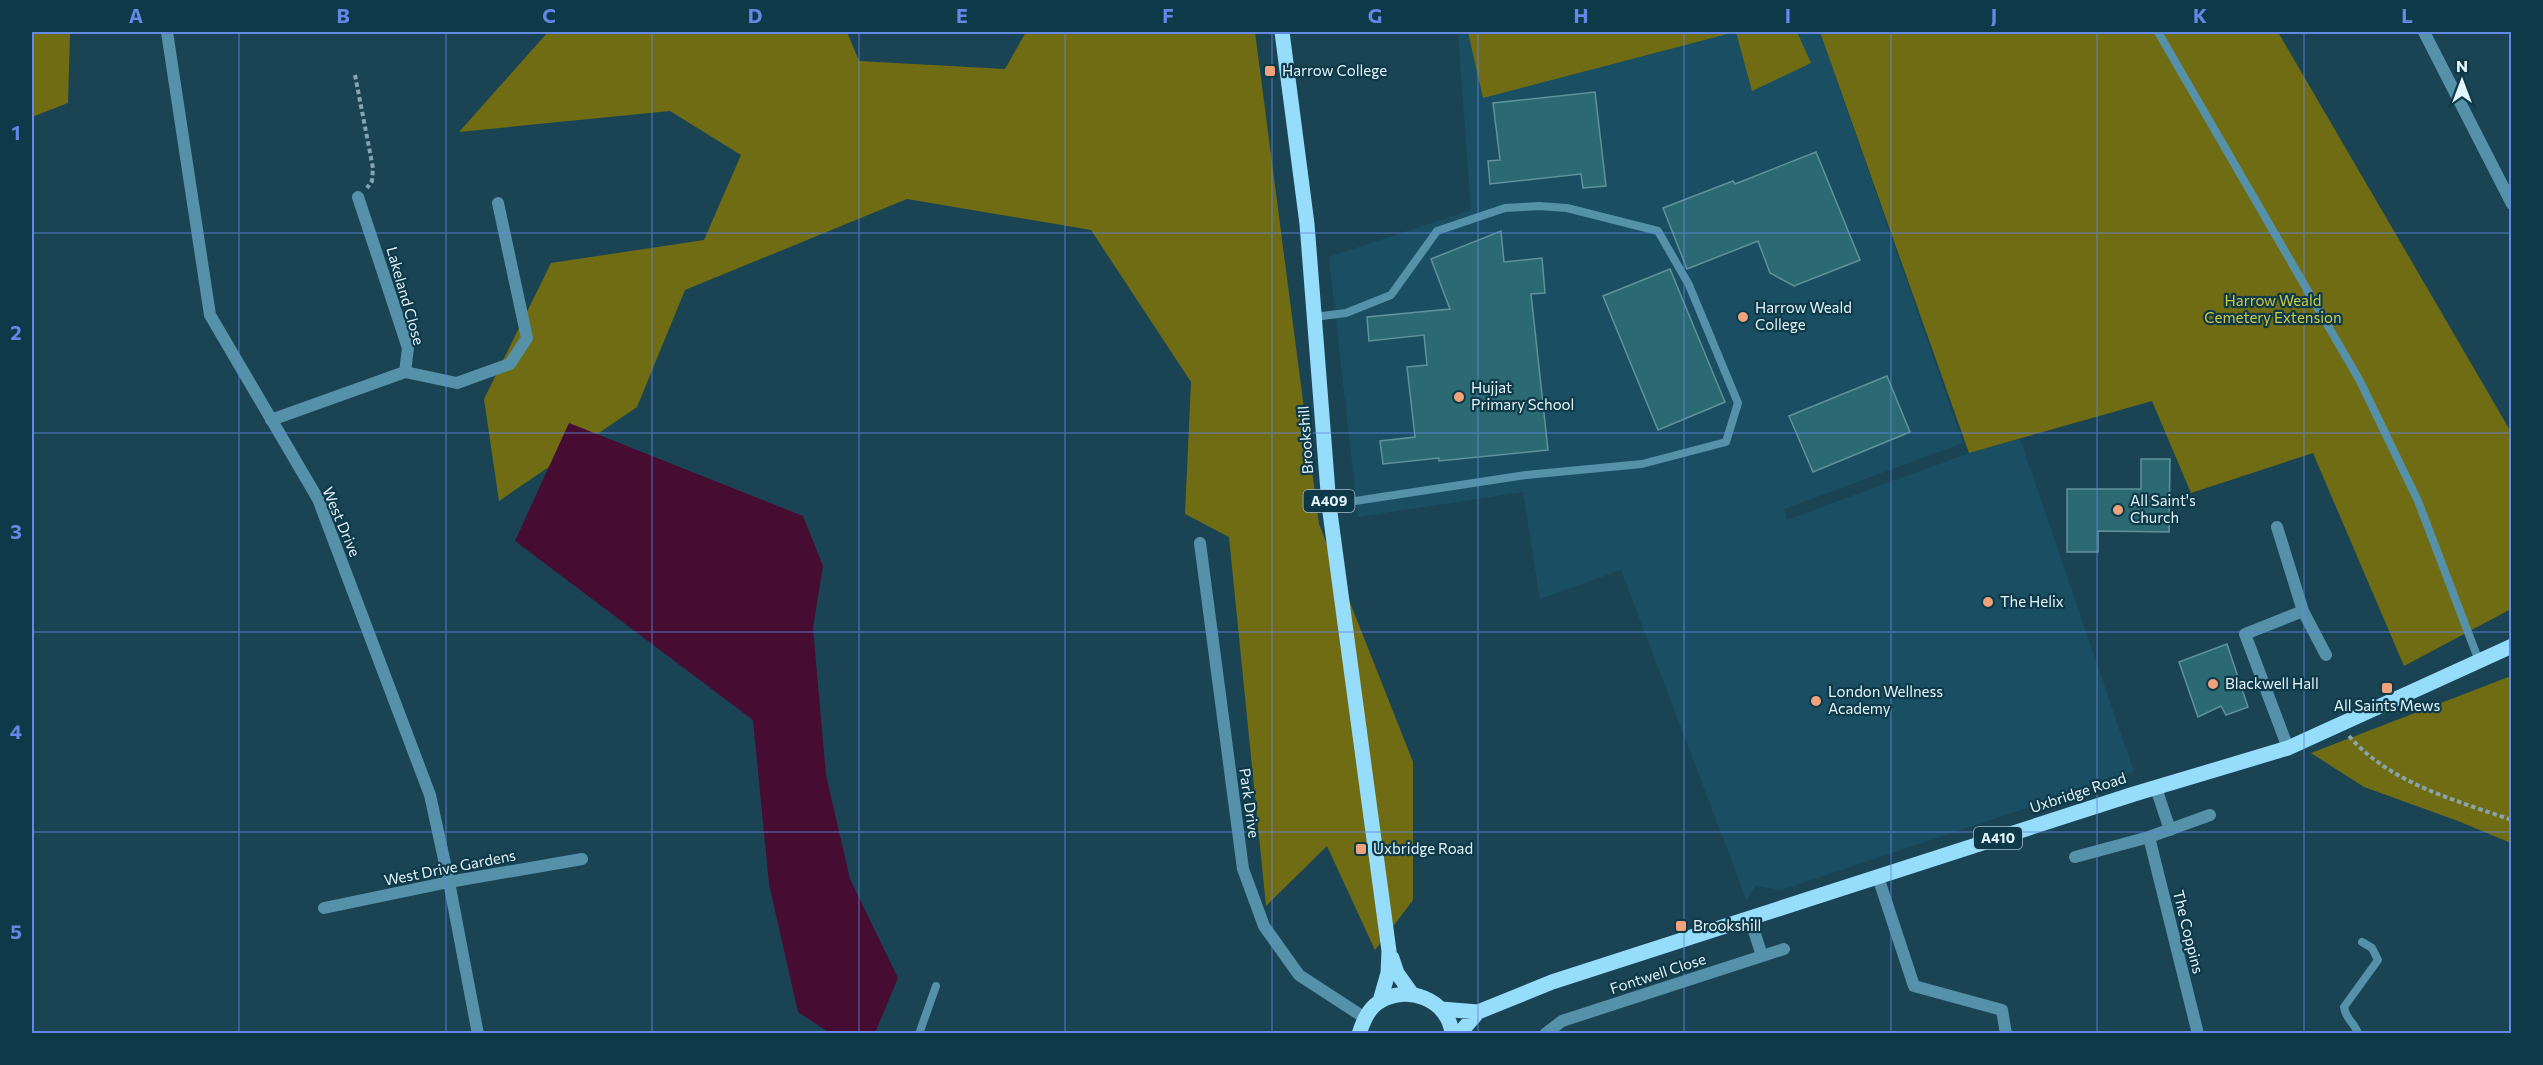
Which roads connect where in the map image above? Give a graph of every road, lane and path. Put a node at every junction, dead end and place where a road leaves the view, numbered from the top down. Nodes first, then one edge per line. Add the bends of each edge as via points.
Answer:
1 (167, 32) edge
2 (1282, 32) edge
3 (2158, 32) edge
4 (2424, 32) edge
5 (354, 75) dead end
6 (358, 196) joint
7 (498, 203) dead end
8 (2511, 204) edge
9 (1314, 317) junction
10 (405, 372) junction
11 (271, 420) junction
12 (1329, 504) junction
13 (2277, 527) dead end
14 (1200, 543) dead end
15 (2303, 611) junction
16 (2511, 646) edge
17 (2326, 655) dead end
18 (2479, 661) junction
19 (2339, 724) junction
20 (2288, 748) junction
21 (2156, 788) junction
22 (2210, 815) dead end
23 (2511, 820) edge
24 (2170, 830) junction
25 (2150, 837) junction
26 (2075, 857) dead end
27 (582, 859) dead end
28 (1878, 877) junction
29 (449, 882) junction
30 (324, 908) dead end
31 (1750, 918) junction
32 (2361, 942) dead end
33 (1784, 949) dead end
34 (1389, 951) junction
35 (1762, 956) junction
36 (936, 986) dead end
37 (1412, 994) junction
38 (1380, 1001) junction
39 (1441, 1009) junction
40 (1478, 1012) junction
41 (1365, 1018) junction
42 (478, 1034) edge
43 (919, 1034) edge
44 (1359, 1034) edge
45 (1452, 1034) edge
46 (1459, 1034) edge
47 (1545, 1034) edge
48 (2007, 1034) edge
49 (2198, 1034) edge
50 (2358, 1034) edge

1 - 11 street, West Drive via 210,315
2 - 9 main road, Brookshill / A409 via 1307,224
3 - 18 lane via 2360,381 2418,501
4 - 8 street
5 - 6 path via 373,168 372,181
6 - 10 street, Lakeland Close via 408,348
7 - 10 street via 527,338 510,364 457,383
9 - 12 main road, Brookshill / A409
9 - 12 lane via 1346,313 1391,295 1437,231 1505,208 1567,208 1658,231 1689,285 1738,403 1726,442 1642,464 1526,475
10 - 11 street
11 - 29 street, West Drive via 318,499 430,795
12 - 34 main road, Brookshill / A409
13 - 15 street
14 - 41 street, Park Drive via 1243,869 1264,926 1299,975
15 - 17 street
15 - 20 street via 2245,634
16 - 18 main road, Uxbridge Road / A410
18 - 19 main road, Uxbridge Road / A410
19 - 20 main road, Uxbridge Road / A410
19 - 23 path via 2365,755 2397,776
20 - 21 main road, Uxbridge Road / A410
21 - 24 street
21 - 28 main road, Uxbridge Road / A410
22 - 24 street
24 - 25 street
25 - 26 street
25 - 49 street, The Coppins
27 - 29 street, West Drive Gardens
28 - 31 main road, Uxbridge Road / A410
28 - 48 street via 1914,986 2002,1010
29 - 30 street, West Drive Gardens
29 - 42 street, West Drive
31 - 35 street
31 - 40 main road, Uxbridge Road / A410 via 1552,981
32 - 50 lane via 2372,948 2378,960 2344,1007 2345,1017
33 - 35 street, Fontwell Close
34 - 37 main road, Brookshill / A409 via 1397,973
34 - 38 main road, Brookshill / A409
35 - 47 street, Fontwell Close via 1562,1021
36 - 43 lane
37 - 38 main road
37 - 39 main road
38 - 41 main road
39 - 40 main road, Uxbridge Road / A410
39 - 45 main road
40 - 46 main road, Uxbridge Road / A410
41 - 44 main road

